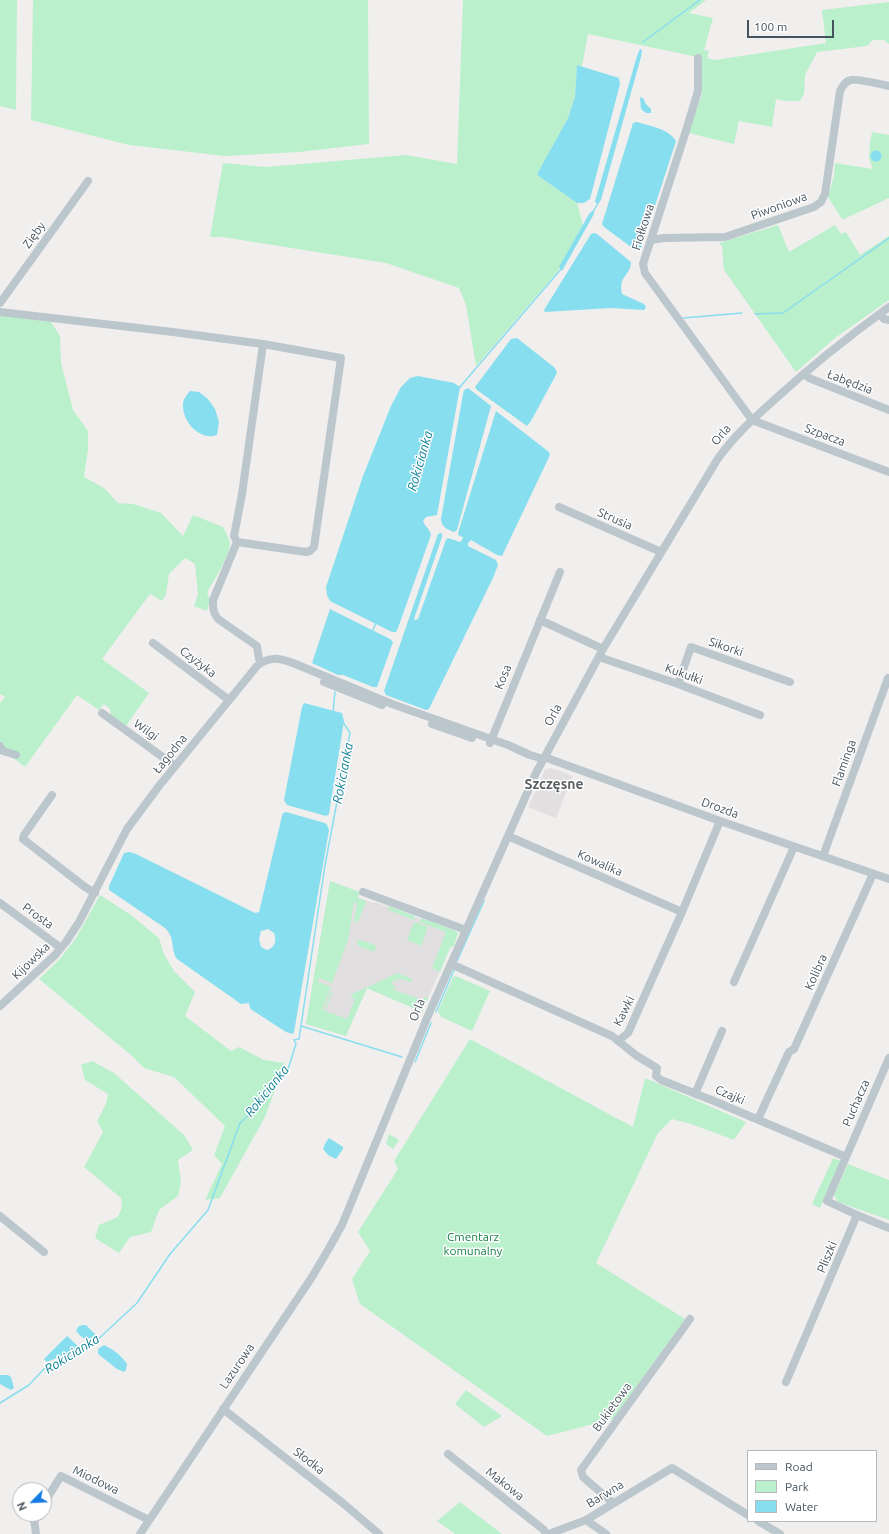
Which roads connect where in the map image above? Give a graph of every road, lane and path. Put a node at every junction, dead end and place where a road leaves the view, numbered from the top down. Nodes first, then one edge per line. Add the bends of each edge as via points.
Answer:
1 (698, 58) dead end
2 (889, 86) edge
3 (88, 181) dead end
4 (651, 240) junction
5 (0, 303) edge
6 (889, 307) edge
7 (0, 312) edge
8 (880, 314) junction
9 (889, 320) edge
10 (263, 344) junction
11 (804, 374) junction
12 (889, 410) edge
13 (752, 420) junction
14 (889, 472) edge
15 (559, 507) dead end
16 (237, 542) junction
17 (661, 552) junction
18 (560, 572) dead end
19 (540, 620) junction
20 (153, 643) dead end
21 (604, 649) junction
22 (599, 657) junction
23 (261, 663) junction
24 (888, 678) edge
25 (790, 682) dead end
26 (678, 684) junction
27 (229, 700) junction
28 (102, 713) dead end
29 (760, 715) dead end
30 (490, 742) junction
31 (1, 751) edge
32 (16, 755) dead end
33 (544, 758) junction
34 (175, 766) junction
35 (52, 795) dead end
36 (720, 821) junction
37 (508, 836) junction
38 (794, 847) junction
39 (823, 856) junction
40 (873, 874) junction
41 (889, 879) edge
42 (363, 892) dead end
43 (95, 893) junction
44 (0, 904) edge
45 (682, 912) junction
46 (466, 930) junction
47 (61, 948) junction
48 (451, 964) junction
49 (734, 982) dead end
50 (0, 1006) edge
51 (722, 1032) dead end
52 (618, 1040) junction
53 (889, 1058) edge
54 (695, 1094) junction
55 (758, 1120) junction
56 (846, 1157) junction
57 (350, 1209) joint
58 (857, 1215) junction
59 (0, 1216) edge
60 (889, 1228) edge
61 (44, 1252) dead end
62 (690, 1320) dead end
63 (786, 1382) dead end
64 (223, 1409) junction
65 (448, 1454) dead end
66 (52, 1490) edge
67 (613, 1503) junction
68 (747, 1514) edge
69 (149, 1520) junction
70 (586, 1520) junction
71 (34, 1522) edge
72 (760, 1522) edge
73 (36, 1534) edge
74 (140, 1534) edge
75 (379, 1534) edge
76 (548, 1534) edge
77 (606, 1534) edge
78 (780, 1534) edge

1 - 4 street, Fiołkowa via 698,91
2 - 4 street, Piwoniowa via 852,80 842,87 825,194 821,202 814,207 725,237
3 - 5 street, Zięby
4 - 13 street, Fiołkowa via 643,264 645,273
6 - 8 street, Orla
7 - 10 street
8 - 9 street
8 - 11 street, Orla via 838,344
10 - 16 street via 234,536
10 - 16 street via 341,358 314,547 306,552
11 - 12 street, Łabędzia
11 - 13 street, Orla
13 - 14 street, Szpacza
13 - 17 street, Orla via 731,440 717,460
15 - 17 street, Strusia
16 - 23 street via 213,600 214,614 257,646
17 - 21 street, Orla
18 - 19 street, Kosa
19 - 21 street
19 - 30 street, Kosa
20 - 27 street, Czyżyka
21 - 22 street, Orla
22 - 26 street, Kukułki
22 - 33 street, Orla
23 - 27 street, Łagodna
23 - 30 street via 274,659 287,661
24 - 39 street, Flaminga
25 - 26 street, Sikorki via 691,647
26 - 29 street, Kukułki
27 - 34 street, Łagodna
28 - 34 street, Wilgi
30 - 33 street
31 - 32 street
33 - 36 street, Drozda
33 - 37 street, Orla
34 - 43 street, Łagodna via 127,829
35 - 43 street via 23,839
36 - 38 street, Drozda
36 - 45 street, Kawki
37 - 45 street, Kowalika
37 - 46 street, Orla
38 - 39 street, Drozda
38 - 49 street
39 - 40 street, Drozda
40 - 41 street, Drozda
40 - 55 street, Kolibra via 794,1049 789,1052
42 - 46 street
43 - 47 street, Łagodna
44 - 47 street, Prosta
45 - 52 street, Kawki via 628,1033
46 - 48 street, Orla
47 - 50 street, Kijowska
48 - 52 street, Kawki
48 - 57 street, Orla via 402,1077
51 - 54 street
52 - 54 street, Czajki via 657,1068 656,1076 661,1080
53 - 56 street, Puchacza
54 - 55 street, Czajki
55 - 56 street, Czajki
56 - 58 street via 827,1201
57 - 64 street, Lazurowa via 328,1250
58 - 60 street
58 - 63 street, Pliszki
59 - 61 street
62 - 67 street, Bukietowa via 581,1470 583,1477
64 - 69 street, Lazurowa
64 - 75 street, Słodka
65 - 76 street, Makowa
66 - 69 street, Miodowa via 61,1476
67 - 68 street, Barwna via 672,1468
67 - 70 street, Barwna
69 - 74 street, Lazurowa
70 - 76 street, Barwna
70 - 77 street
71 - 73 street
72 - 78 street

